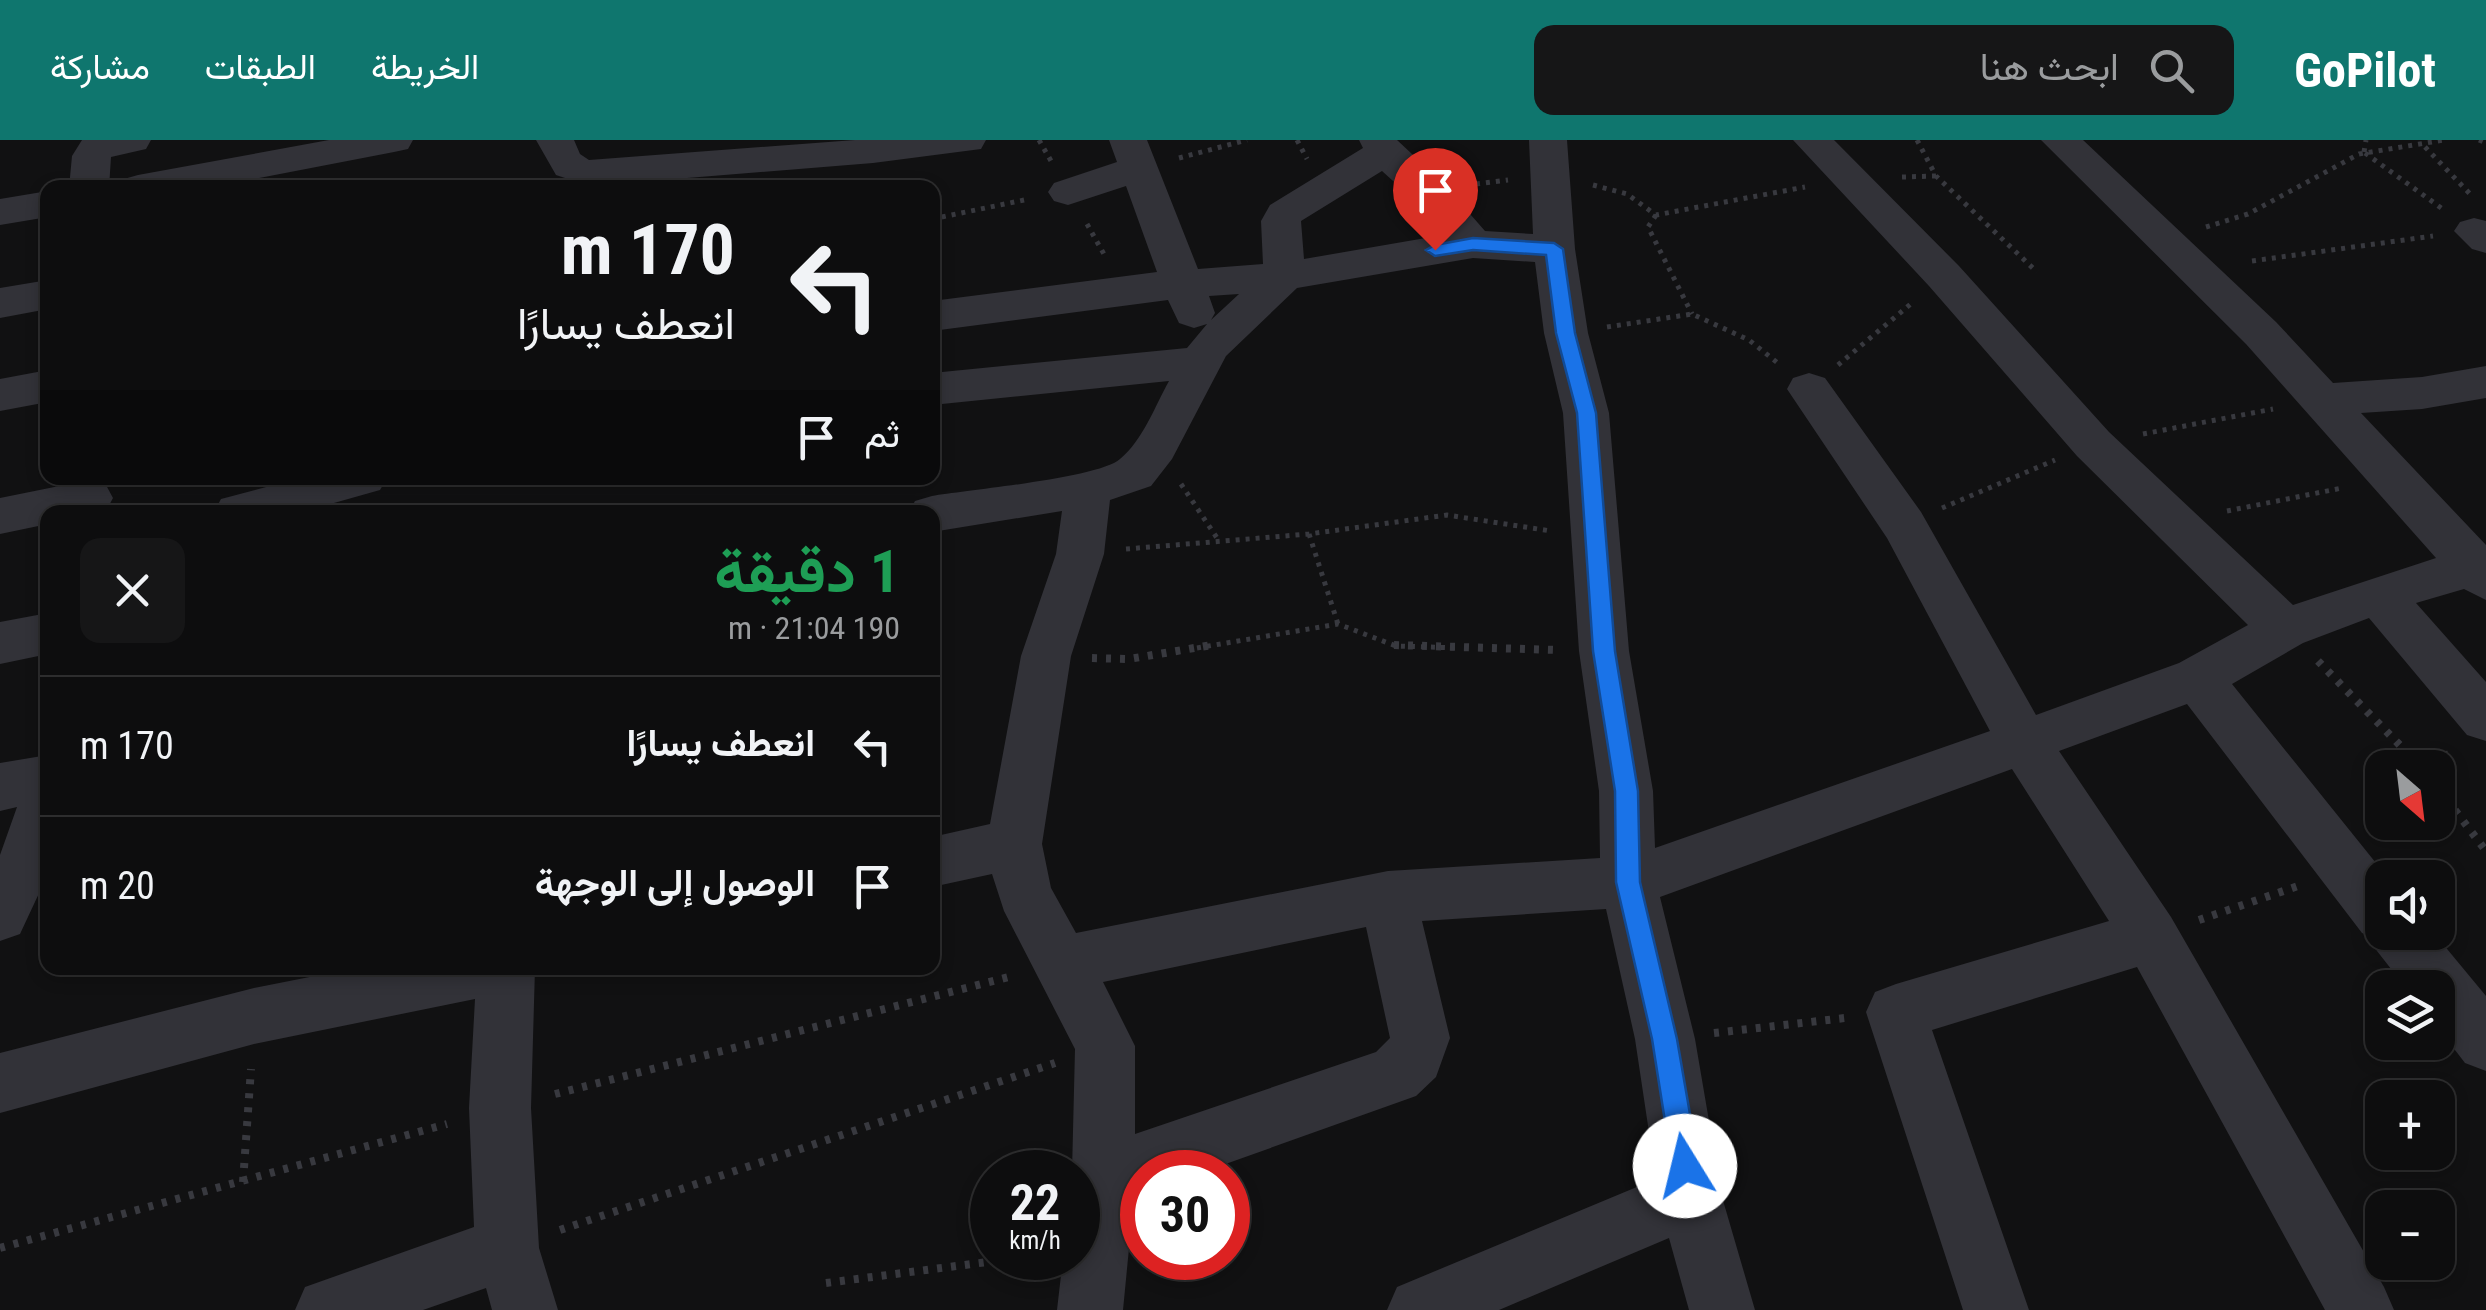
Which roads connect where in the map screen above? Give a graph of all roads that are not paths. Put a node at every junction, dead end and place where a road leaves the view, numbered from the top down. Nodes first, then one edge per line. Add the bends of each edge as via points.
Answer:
1 (394, 140) edge
2 (555, 140) edge
3 (967, 140) edge
4 (1812, 140) edge
5 (2060, 140) edge
6 (109, 143) edge
7 (1381, 146) edge
8 (1134, 154) edge
9 (1550, 157) edge
10 (90, 180) edge
11 (181, 180) edge
12 (592, 180) edge
13 (1068, 192) road end
14 (40, 205) edge
15 (0, 212) edge
16 (1473, 244) junction
17 (1554, 249) junction
18 (1284, 276) junction
19 (1181, 283) junction
20 (40, 296) edge
21 (0, 303) edge
22 (940, 315) edge
23 (1204, 355) junction
24 (2486, 382) edge
25 (40, 388) edge
26 (940, 388) edge
27 (1809, 390) road end
28 (0, 395) edge
29 (2323, 400) junction
30 (338, 485) edge
31 (1088, 489) junction
32 (89, 496) edge
33 (49, 505) edge
34 (264, 505) edge
35 (40, 507) edge
36 (940, 513) edge
37 (0, 516) edge
38 (2482, 571) edge
39 (2378, 594) junction
40 (2286, 630) junction
41 (40, 635) edge
42 (0, 644) edge
43 (2197, 678) junction
44 (2486, 719) edge
45 (2024, 740) junction
46 (40, 780) edge
47 (0, 788) edge
48 (40, 833) edge
49 (1014, 844) junction
50 (940, 860) edge
51 (1628, 882) junction
52 (2365, 893) edge
53 (1388, 898) junction
54 (0, 915) edge
55 (2150, 936) junction
56 (2412, 950) edge
57 (1060, 964) junction
58 (457, 975) edge
59 (506, 975) edge
60 (2486, 1042) edge
61 (0, 1082) edge
62 (1104, 1176) junction
63 (1690, 1197) junction
64 (506, 1248) junction
65 (1716, 1306) edge
66 (328, 1310) edge
67 (525, 1310) edge
68 (1090, 1310) edge
69 (1420, 1310) edge
70 (1996, 1310) edge
71 (2360, 1310) edge

1 - 11 street
2 - 12 street via 562,162
3 - 12 street via 863,154 750,158
4 - 40 street via 2092,444
5 - 29 street
6 - 10 street via 92,156
7 - 16 street
7 - 18 street via 1284,214
8 - 13 street
8 - 19 street
9 - 17 street
14 - 15 street
16 - 17 street
16 - 18 street
17 - 51 street via 1586,413 1604,651 1624,764
18 - 19 street
18 - 23 street
19 - 22 street
19 - 23 street
20 - 21 street
23 - 26 street
23 - 31 street via 1135,474
24 - 29 street
25 - 28 street
27 - 45 street via 1904,525
29 - 38 street
30 - 34 street
31 - 36 street
31 - 49 street via 1080,554 1046,656
32 - 33 street
35 - 37 street
38 - 39 street
39 - 40 street
39 - 44 street
40 - 43 street
41 - 42 street
43 - 45 street
43 - 52 street
45 - 51 street
45 - 55 street
46 - 47 street
48 - 54 street
49 - 50 street
49 - 57 street via 1024,894
51 - 53 street
51 - 63 street via 1664,1039
53 - 57 street
53 - 62 street via 1420,1038 1416,1056 1395,1074
55 - 70 street via 1896,1012
55 - 71 street
56 - 60 street
57 - 62 street via 1105,1046
58 - 61 street via 254,1016
59 - 64 street via 500,1108
62 - 68 street
63 - 65 street
63 - 69 street
64 - 66 street
64 - 67 street

